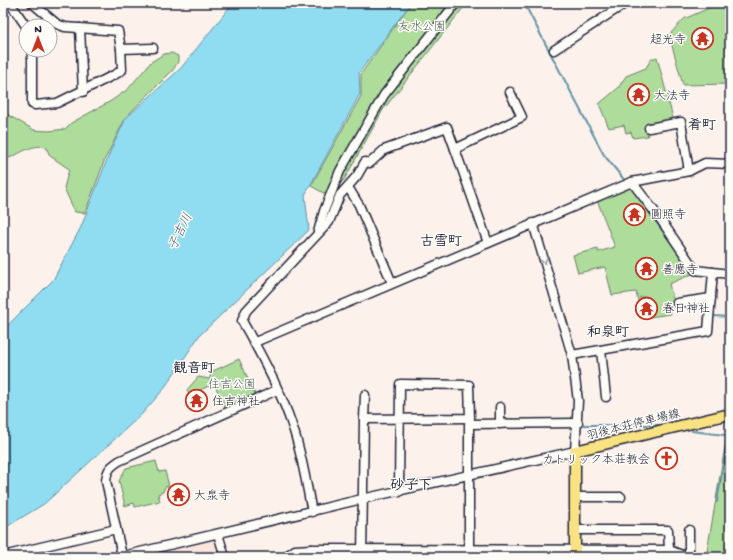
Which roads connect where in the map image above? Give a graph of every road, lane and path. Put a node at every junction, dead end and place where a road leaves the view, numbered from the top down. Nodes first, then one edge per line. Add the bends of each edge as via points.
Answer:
1 (10, 3) edge
2 (32, 3) edge
3 (456, 3) edge
4 (626, 3) edge
5 (20, 18) edge
6 (80, 28) junction
7 (153, 48) dead end
8 (121, 49) junction
9 (554, 50) dead end
10 (32, 58) edge
11 (83, 92) junction
12 (510, 92) dead end
13 (650, 128) dead end
14 (455, 149) junction
15 (730, 164) edge
16 (689, 171) junction
17 (632, 182) junction
18 (348, 187) junction
19 (534, 223) junction
20 (317, 235) junction
21 (488, 243) junction
22 (713, 272) junction
23 (730, 274) edge
24 (392, 283) junction
25 (711, 298) junction
26 (677, 303) dead end
27 (255, 342) junction
28 (601, 350) junction
29 (572, 355) junction
30 (277, 390) junction
31 (365, 395) dead end
32 (606, 397) dead end
33 (500, 406) dead end
34 (730, 414) edge
35 (364, 419) junction
36 (399, 420) junction
37 (578, 423) junction
38 (500, 424) junction
39 (576, 451) junction
40 (468, 476) junction
41 (399, 492) junction
42 (575, 497) junction
43 (621, 497) dead end
44 (362, 499) junction
45 (312, 512) junction
46 (116, 529) junction
47 (575, 530) junction
48 (689, 530) dead end
49 (218, 534) junction
50 (669, 550) junction
51 (311, 553) edge
52 (362, 553) edge
53 (469, 553) edge
54 (503, 553) edge
55 (576, 554) edge
56 (615, 554) edge
57 (649, 554) edge
58 (3, 556) edge
59 (121, 557) edge
60 (225, 557) edge
61 (285, 557) edge
62 (686, 557) edge

1 - 5 street
2 - 6 street via 56,24
3 - 20 street via 384,95 340,171
4 - 9 street
6 - 8 street via 118,31
6 - 11 street
7 - 8 street
8 - 11 street via 122,70
10 - 11 street via 32,104 57,103
12 - 14 street via 522,117
13 - 16 street via 681,122
14 - 18 street via 446,127 422,135 384,150 370,163 365,162
14 - 21 street
15 - 16 street via 705,163
16 - 17 street
17 - 19 street
17 - 22 street via 695,270
18 - 20 street via 340,196 328,222
18 - 24 street via 359,205
19 - 21 street
19 -> 29 street
20 - 27 street via 246,311 242,321
21 - 24 street
22 - 23 street
22 - 25 street
24 - 27 street
25 - 26 street
25 - 28 street via 708,331
27 - 30 street
28 - 29 street
28 - 32 street
29 - 37 street via 578,389
30 - 45 street via 300,450
30 - 46 street via 111,466 106,472 106,481
31 - 35 street
33 - 38 street
34 - 39 main road, 羽後本荘停車場線
35 - 36 street
35 - 44 street
36 - 36 street via 400,384 469,384 470,418
36 - 41 street
37 - 38 street
37 - 39 street
38 - 40 street via 469,424
39 - 40 street
39 - 42 main road, 羽後本荘停車場線
40 - 41 street
40 - 53 street
41 - 44 street
42 - 43 street
42 - 47 main road, 羽後本荘停車場線
44 - 45 street
44 - 52 street
45 - 49 street
46 - 58 street
46 - 59 street
47 - 50 street via 668,530
47 - 55 main road, 羽後本荘停車場線
48 - 62 street
49 - 59 street
49 - 60 street
50 - 57 street
50 - 62 street
51 - 52 street
51 - 61 street via 295,550
52 - 53 street
53 - 54 street
54 - 55 street
55 - 56 street
56 - 57 street

